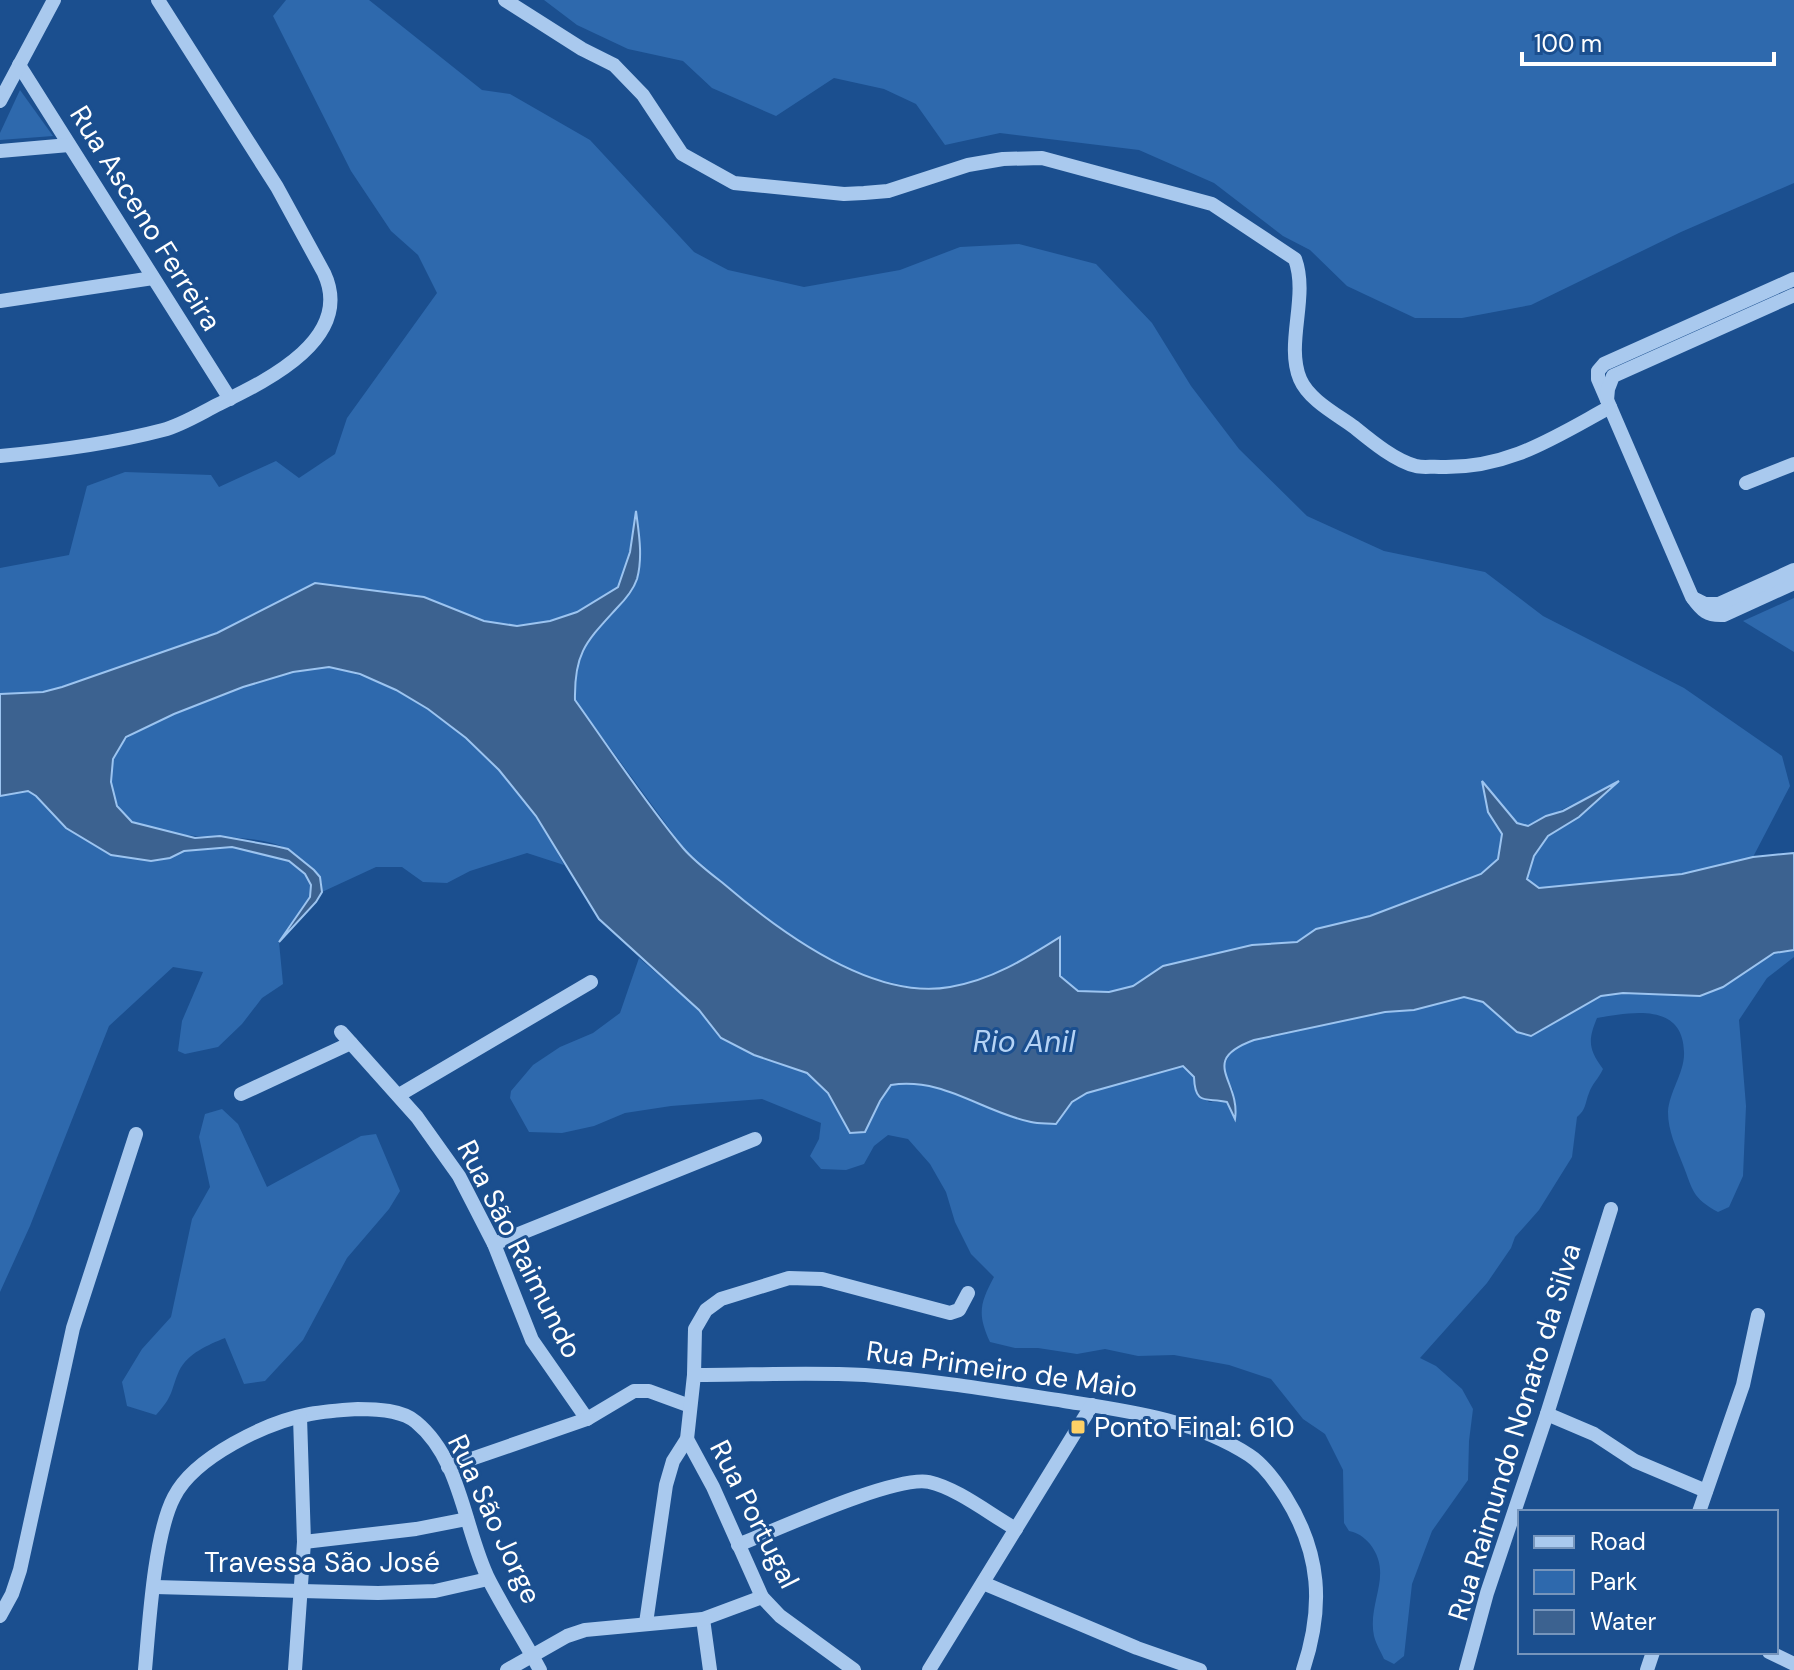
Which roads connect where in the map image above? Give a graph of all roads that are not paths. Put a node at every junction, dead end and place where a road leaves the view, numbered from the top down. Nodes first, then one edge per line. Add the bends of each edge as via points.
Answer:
1 (54, 0) edge
2 (158, 0) edge
3 (505, 0) edge
4 (19, 65) junction
5 (0, 101) edge
6 (69, 145) junction
7 (0, 151) edge
8 (153, 278) junction
9 (1794, 279) edge
10 (1794, 295) edge
11 (0, 301) edge
12 (230, 399) junction
13 (1608, 404) junction
14 (0, 456) edge
15 (1794, 464) edge
16 (1746, 483) dead end
17 (1794, 570) edge
18 (1794, 583) edge
19 (1692, 597) junction
20 (591, 982) dead end
21 (241, 1094) dead end
22 (399, 1095) junction
23 (136, 1134) dead end
24 (755, 1139) dead end
25 (1611, 1209) dead end
26 (494, 1244) junction
27 (968, 1293) dead end
28 (1758, 1315) dead end
29 (694, 1375) junction
30 (1092, 1405) junction
31 (690, 1406) junction
32 (1547, 1414) junction
33 (300, 1417) junction
34 (587, 1419) junction
35 (687, 1439) junction
36 (448, 1467) junction
37 (1706, 1491) junction
38 (1700, 1510) edge
39 (467, 1519) junction
40 (1016, 1529) junction
41 (304, 1542) junction
42 (738, 1545) junction
43 (488, 1579) junction
44 (983, 1583) junction
45 (155, 1587) junction
46 (300, 1590) junction
47 (762, 1597) junction
48 (0, 1616) edge
49 (703, 1619) junction
50 (646, 1623) junction
51 (1773, 1654) edge
52 (532, 1655) junction
53 (1794, 1664) edge
54 (145, 1670) edge
55 (295, 1670) edge
56 (507, 1670) edge
57 (540, 1670) edge
58 (710, 1670) edge
59 (854, 1670) edge
60 (929, 1670) edge
61 (1200, 1670) edge
62 (1303, 1670) edge
63 (1466, 1670) edge

1 - 4 street
2 - 12 street via 277,187 331,288 329,313 315,341 291,364
3 - 13 street via 614,65 643,95 682,154 734,183 864,193 888,191 968,165 1042,158 1212,204 1295,259 1301,281 1295,359 1300,380 1312,396 1378,446 1416,466 1495,463 1545,443
4 - 5 street
4 - 6 street, Rua Asceno Ferreira
6 - 7 street
6 - 8 street, Rua Asceno Ferreira
8 - 11 street
8 - 12 street, Rua Asceno Ferreira
9 - 13 street via 1604,364 1598,379
10 - 13 street via 1613,376
12 - 14 street via 167,429
13 - 19 street
15 - 16 street
17 - 19 street via 1719,604
18 - 19 street via 1724,615 1706,614
20 - 22 street
21 - 22 street, Rua São Raimundo via 346,1038
22 - 26 street, Rua São Raimundo via 459,1176
23 - 48 street via 73,1328 20,1570
24 - 26 street
25 - 32 street, Rua Raimundo Nonato da Silva
26 - 34 street, Rua São Raimundo via 532,1340
27 - 29 street via 959,1310 950,1313 822,1279 789,1278 721,1299 706,1310 695,1329
28 - 37 street via 1743,1385
29 - 30 street, Rua Primeiro de Maio via 864,1375
29 - 31 street
30 - 40 street
30 - 62 street, Rua Primeiro de Maio via 1163,1418 1219,1439 1252,1456 1277,1483 1300,1520 1313,1557 1316,1626
31 - 34 street via 642,1389
31 - 35 street
32 - 37 street
32 - 63 street, Rua Raimundo Nonato da Silva
33 - 36 street, Rua São Jorge via 390,1411 415,1420
33 - 41 street
33 - 45 street, Rua São Jorge via 229,1446 180,1485 161,1542
34 - 36 street
35 - 42 street, Rua Portugal
35 - 50 street via 666,1485
36 - 39 street, Rua São Jorge
37 - 38 street
39 - 41 street
39 - 43 street, Rua São Jorge
40 - 42 street via 943,1487 918,1481 887,1487
40 - 44 street
41 - 46 street
42 - 47 street, Rua Portugal
43 - 46 street, Travessa São José via 435,1591
43 - 52 street, Rua São Jorge
44 - 60 street
44 - 61 street
45 - 46 street, Travessa São José
45 - 54 street, Rua São Jorge
46 - 55 street
47 - 49 street
47 - 59 street, Rua Portugal
49 - 50 street
49 - 58 street
50 - 52 street via 585,1630
51 - 53 street
52 - 56 street
52 - 57 street, Rua São Jorge

